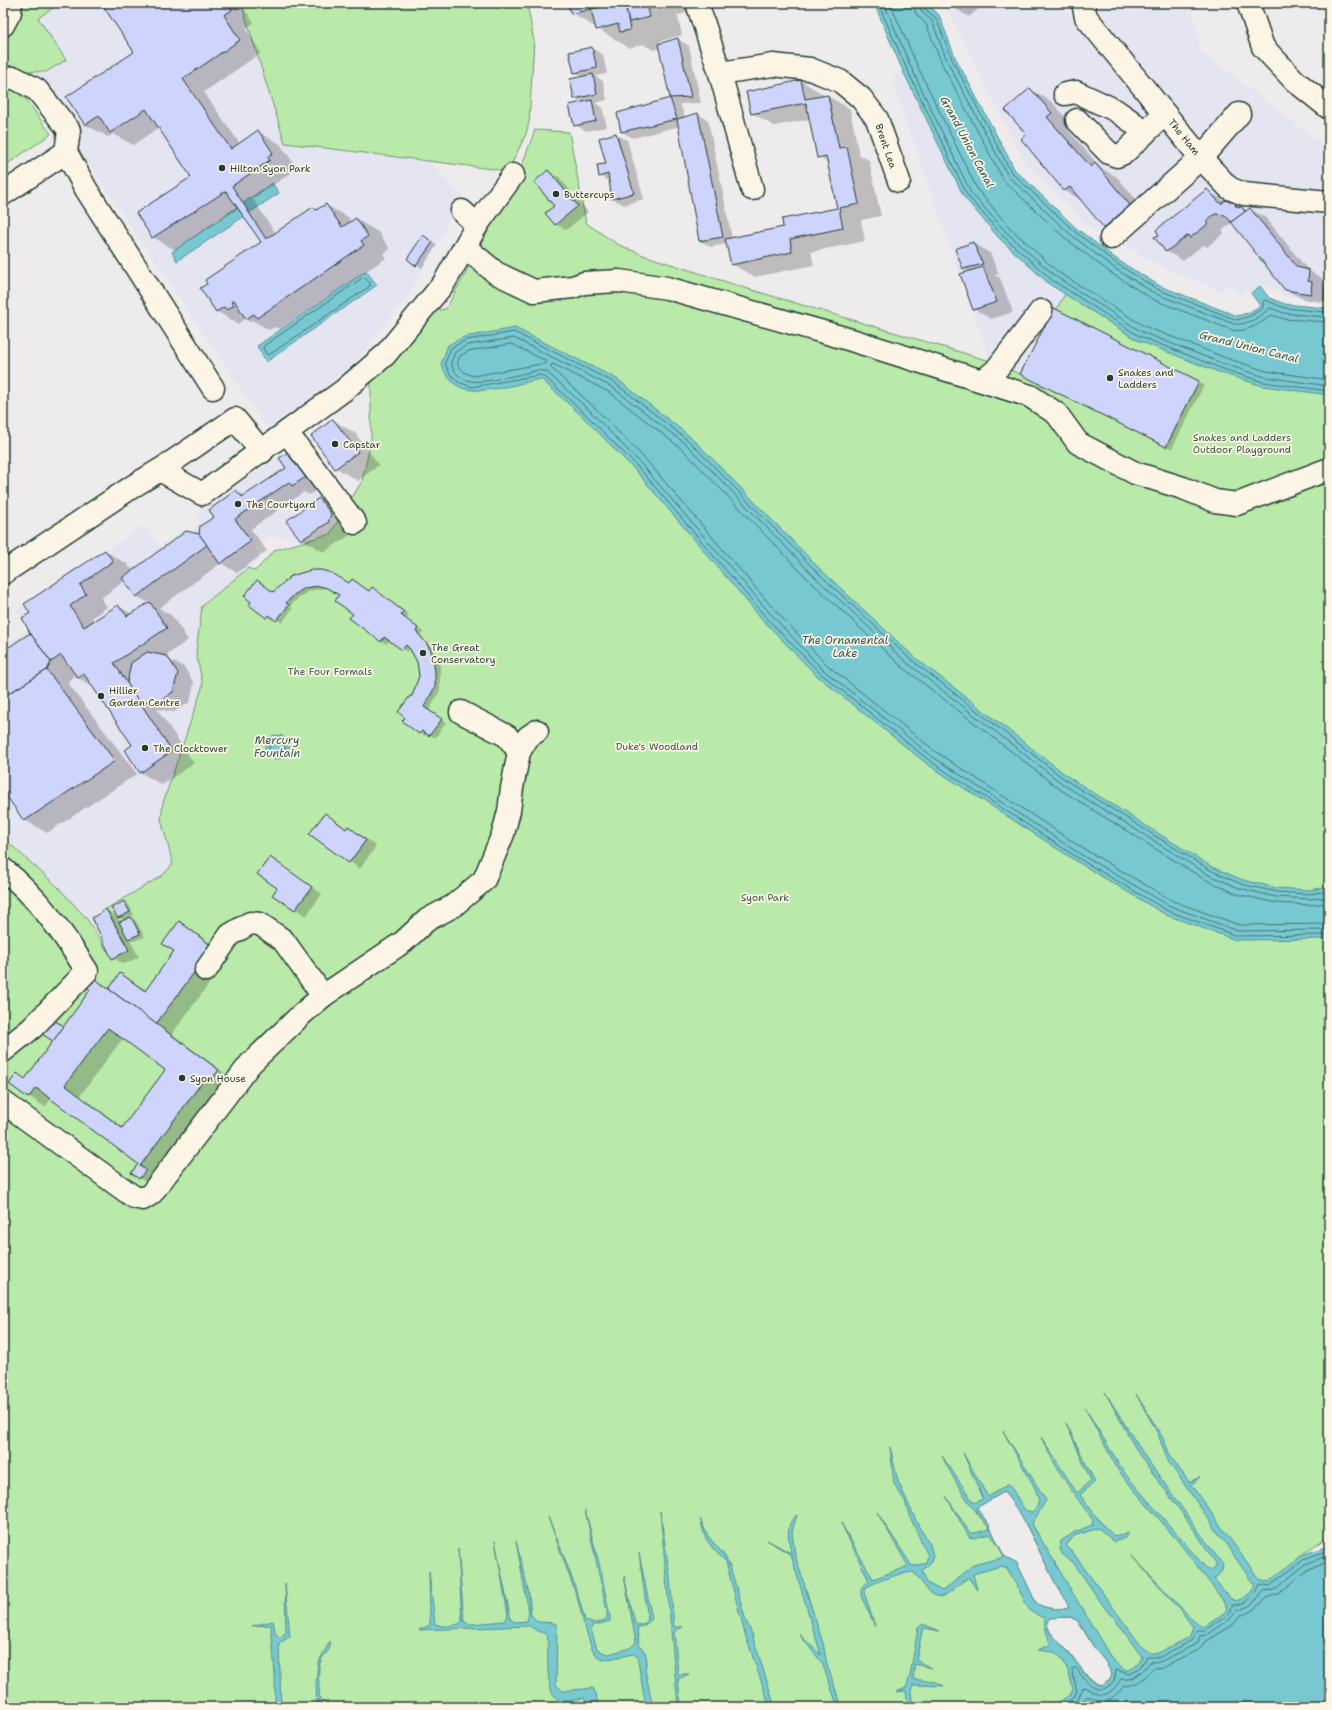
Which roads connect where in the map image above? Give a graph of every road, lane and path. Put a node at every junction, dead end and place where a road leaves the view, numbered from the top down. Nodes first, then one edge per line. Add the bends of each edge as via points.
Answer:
1 (11, 3) edge
2 (697, 3) edge
3 (1083, 3) edge
4 (1248, 3) edge
5 (3, 25) edge
6 (720, 73) junction
7 (3, 78) edge
8 (1065, 94) dead end
9 (1329, 108) edge
10 (1165, 114) junction
11 (1239, 114) dead end
12 (1077, 120) dead end
13 (1145, 133) junction
14 (66, 152) junction
15 (1201, 158) junction
16 (513, 175) dead end
17 (899, 181) dead end
18 (752, 189) dead end
19 (3, 194) edge
20 (1329, 202) edge
21 (1112, 238) dead end
22 (465, 247) junction
23 (1041, 311) dead end
24 (984, 380) junction
25 (213, 388) dead end
26 (288, 431) junction
27 (262, 452) junction
28 (1329, 469) edge
29 (160, 470) junction
30 (355, 523) dead end
31 (3, 573) edge
32 (461, 712) dead end
33 (537, 732) dead end
34 (519, 752) junction
35 (3, 869) edge
36 (206, 970) dead end
37 (323, 996) junction
38 (3, 1051) edge
39 (3, 1102) edge

1 - 5 street via 10,12
2 - 6 street
3 - 10 street, The Ham via 1086,16
4 - 9 street via 1263,47 1295,81
6 - 17 street, Brent Lea via 773,65 810,69 840,81 861,98 877,119
6 - 18 street
7 - 14 street via 15,78 38,90 69,130
8 - 13 street via 1076,92 1115,110
10 - 13 street
10 - 15 street, The Ham
11 - 15 street
12 - 13 street via 1109,153 1117,156 1124,153
14 - 19 street
14 - 25 street via 86,189
15 - 20 street, The Ham via 1229,188 1244,194
15 - 21 street
16 - 22 street via 470,218
22 - 24 street via 496,273 534,291 573,287 584,283 619,281 667,288
22 - 26 street via 444,283 386,355
23 - 24 street via 996,370
24 - 28 street via 1030,396 1057,414 1078,443 1135,473 1215,501 1237,504
26 - 27 street
26 - 30 street
27 - 29 street via 202,494
27 - 29 street via 235,419
29 - 31 street
32 - 34 street via 506,736
33 - 34 street via 528,737
34 - 37 street via 503,834 484,880 453,906 427,920 403,942
35 - 38 street via 40,904 66,937 87,971 32,1028
36 - 37 street via 230,935 250,923 260,924 283,940
37 - 39 street via 250,1064 151,1194 143,1199 134,1197

